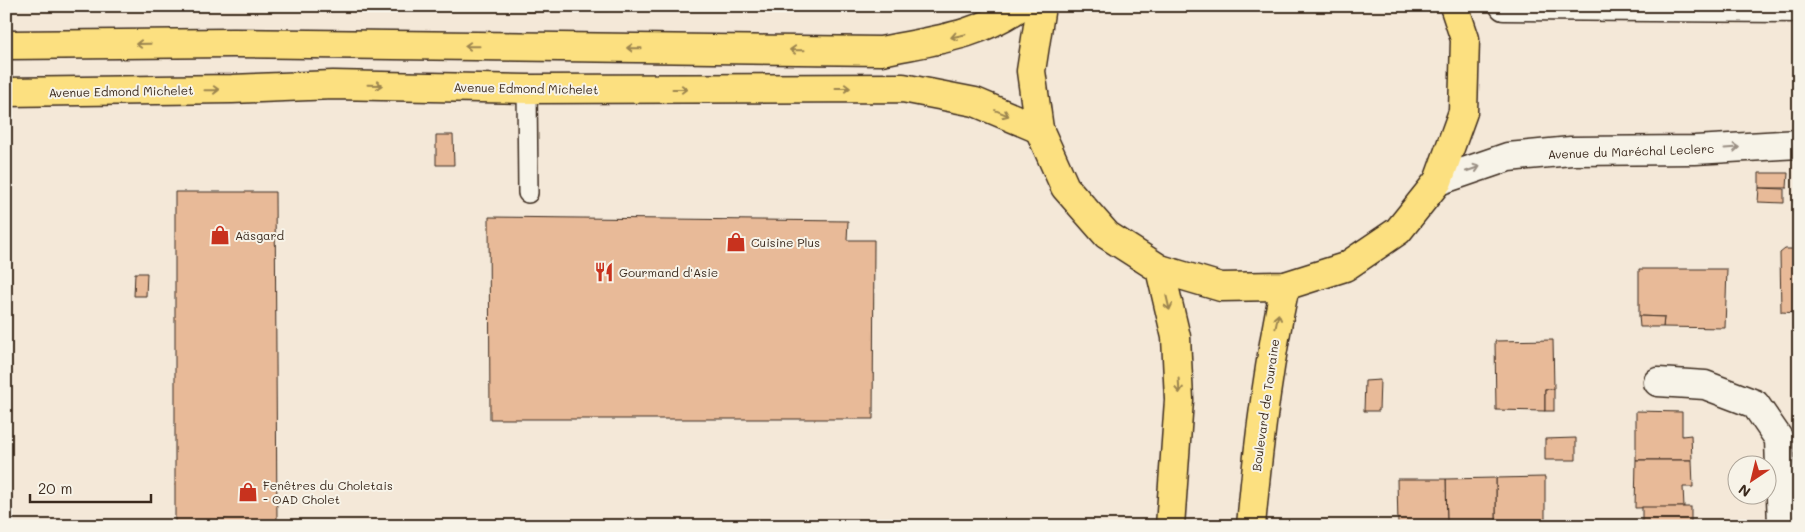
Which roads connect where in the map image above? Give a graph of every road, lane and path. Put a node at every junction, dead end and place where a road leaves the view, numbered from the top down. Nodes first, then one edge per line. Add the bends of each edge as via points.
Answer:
1 (1021, 6) edge
2 (1041, 6) edge
3 (1454, 6) edge
4 (1504, 6) edge
5 (1799, 8) edge
6 (6, 45) edge
7 (527, 89) junction
8 (6, 92) edge
9 (1039, 130) junction
10 (1799, 144) edge
11 (1438, 181) junction
12 (528, 193) dead end
13 (1160, 269) junction
14 (1285, 286) junction
15 (1658, 382) dead end
16 (1170, 526) edge
17 (1251, 526) edge
18 (1782, 526) edge

1 -> 6 main road via 971,33 881,51 233,43
2 - 9 main road via 1031,71
3 - 11 main road via 1465,39 1464,112
4 - 5 main road
8 -> 7 main road, Avenue Edmond Michelet via 232,89 333,84
7 -> 9 main road, Avenue Edmond Michelet via 903,88 975,102
7 - 12 lane
9 - 13 main road via 1065,187 1089,215 1107,235
11 -> 10 main road, Avenue du Maréchal Leclerc via 1508,157 1571,151 1695,150
11 - 14 main road via 1398,231 1345,267
13 - 14 main road via 1221,287
13 -> 16 main road via 1176,337 1179,400
17 -> 14 main road, Boulevard de Touraine via 1258,441
15 - 18 main road via 1706,385 1755,404 1779,439

